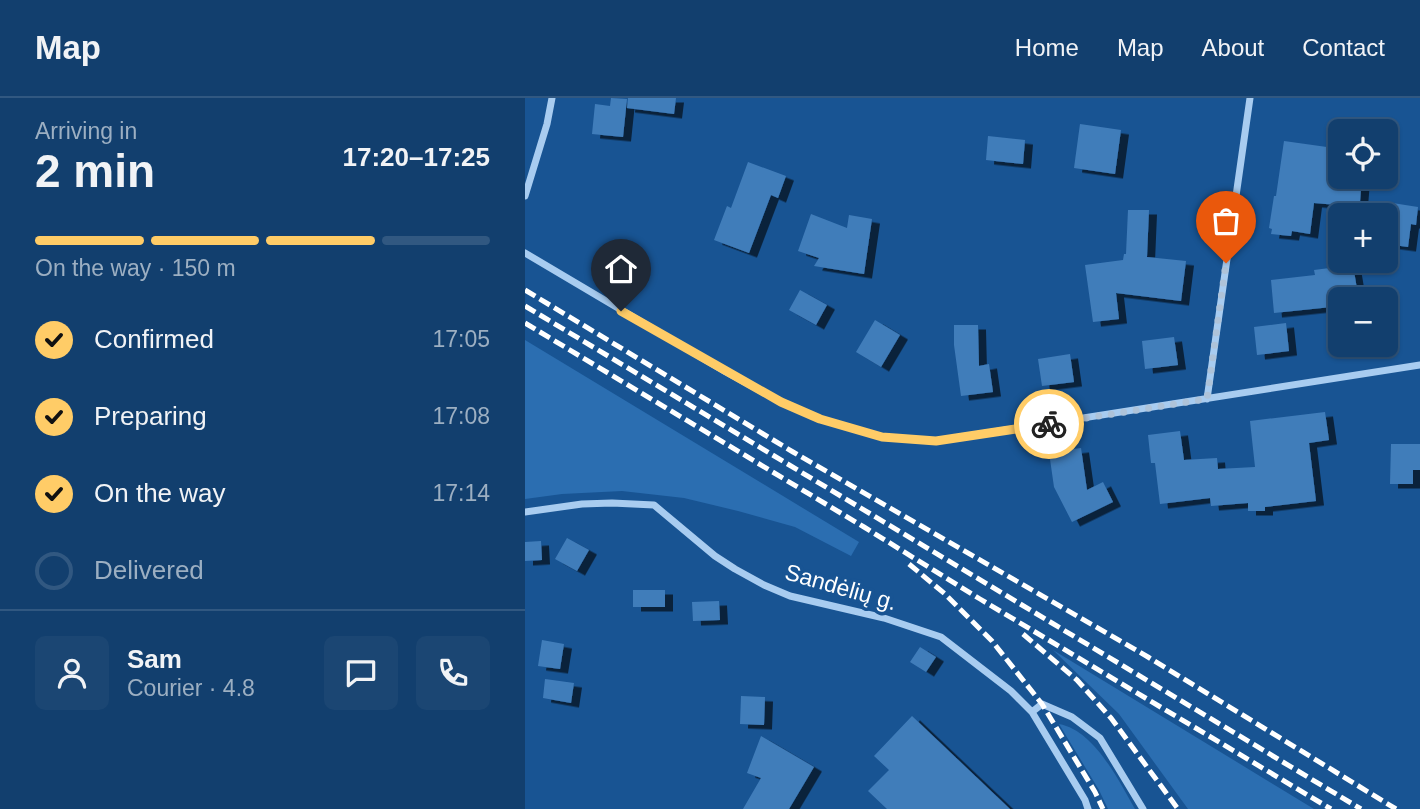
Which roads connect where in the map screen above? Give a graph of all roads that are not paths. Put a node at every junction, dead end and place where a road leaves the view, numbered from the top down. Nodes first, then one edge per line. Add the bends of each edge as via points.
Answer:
1 (552, 98) edge
2 (1250, 98) edge
3 (525, 196) edge
4 (525, 253) edge
5 (1420, 365) edge
6 (1207, 399) junction
7 (525, 512) edge
8 (1032, 712) junction
9 (1088, 809) edge
10 (1143, 809) edge

1 - 3 street
2 - 6 street
4 - 6 street via 781,402 882,437 936,441
5 - 6 street
7 - 8 street, Sandėlių g. via 582,504 654,505 715,556 790,596 941,637
8 - 9 street, Sandėlių g.
8 - 10 street via 1042,705 1072,717 1100,738

